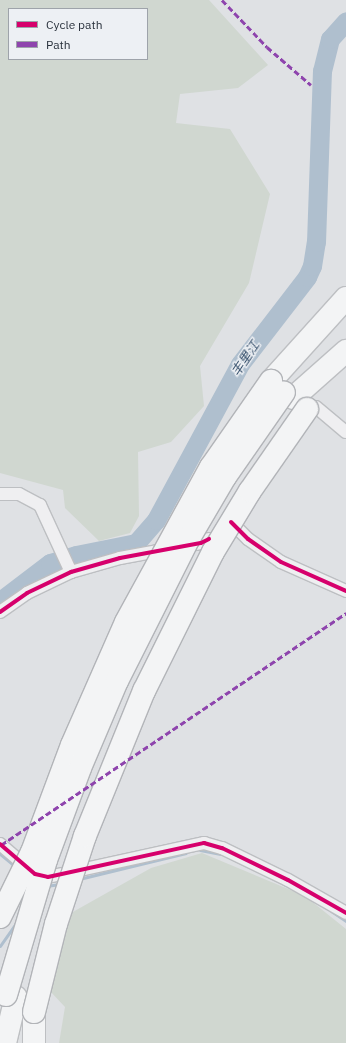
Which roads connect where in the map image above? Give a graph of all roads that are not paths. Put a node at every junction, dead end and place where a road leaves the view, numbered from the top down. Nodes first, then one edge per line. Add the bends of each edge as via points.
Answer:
1 (339, 306) edge
2 (346, 351) edge
3 (346, 356) edge
4 (294, 397) junction
5 (346, 432) edge
6 (0, 494) edge
7 (231, 522) dead end
8 (210, 539) dead end
9 (71, 570) junction
10 (346, 591) edge
11 (0, 612) edge
12 (0, 844) edge
13 (346, 913) edge
14 (0, 917) edge
15 (11, 996) junction
16 (0, 1018) edge
17 (5, 1043) edge
18 (34, 1043) edge

1 - 4 highway
2 - 4 highway
3 - 4 highway
4 - 5 street
4 - 14 highway, bridge via 211,468 126,622 72,745 32,852
4 - 15 highway via 234,482 194,552 128,685 90,773
4 - 18 highway, bridge via 250,491 213,552 144,691 85,836 56,924 34,1012
6 - 9 street via 19,494 40,505
7 - 10 street via 248,539 281,562
8 - 9 street
9 - 11 street via 27,593
12 - 13 street via 35,874 48,877 204,843 222,848 288,880
15 - 16 highway
15 - 17 highway

